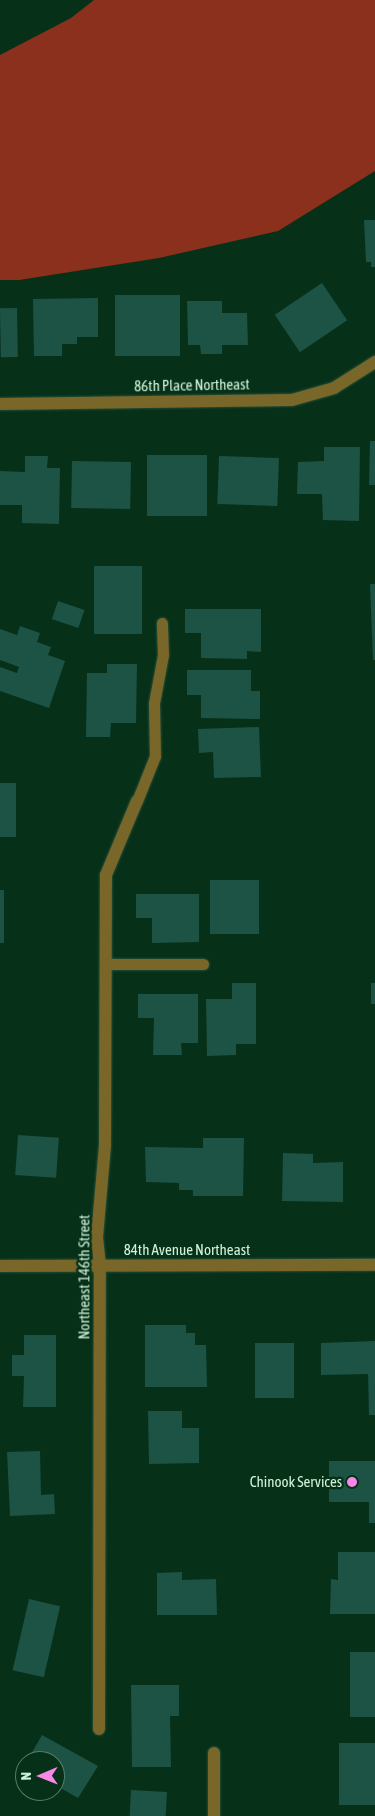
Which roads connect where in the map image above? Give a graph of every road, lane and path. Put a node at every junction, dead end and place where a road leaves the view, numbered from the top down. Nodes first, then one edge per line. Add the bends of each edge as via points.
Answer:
1 (375, 362) edge
2 (0, 404) edge
3 (162, 623) dead end
4 (137, 801) joint
5 (105, 964) junction
6 (203, 964) dead end
7 (375, 1265) edge
8 (0, 1266) edge
9 (100, 1266) junction
10 (99, 1730) dead end
11 (214, 1753) dead end
12 (214, 1816) edge

1 - 2 street, 86th Place Northeast via 334,388 292,400
3 - 4 lane via 163,655 154,703 155,756
4 - 5 street, Northeast 146th Street via 106,875
5 - 6 lane
5 - 9 street, Northeast 146th Street via 105,1145 97,1237
7 - 9 street, 84th Avenue Northeast
8 - 9 street, 84th Avenue Northeast
9 - 10 street, Northeast 146th Street
11 - 12 street

